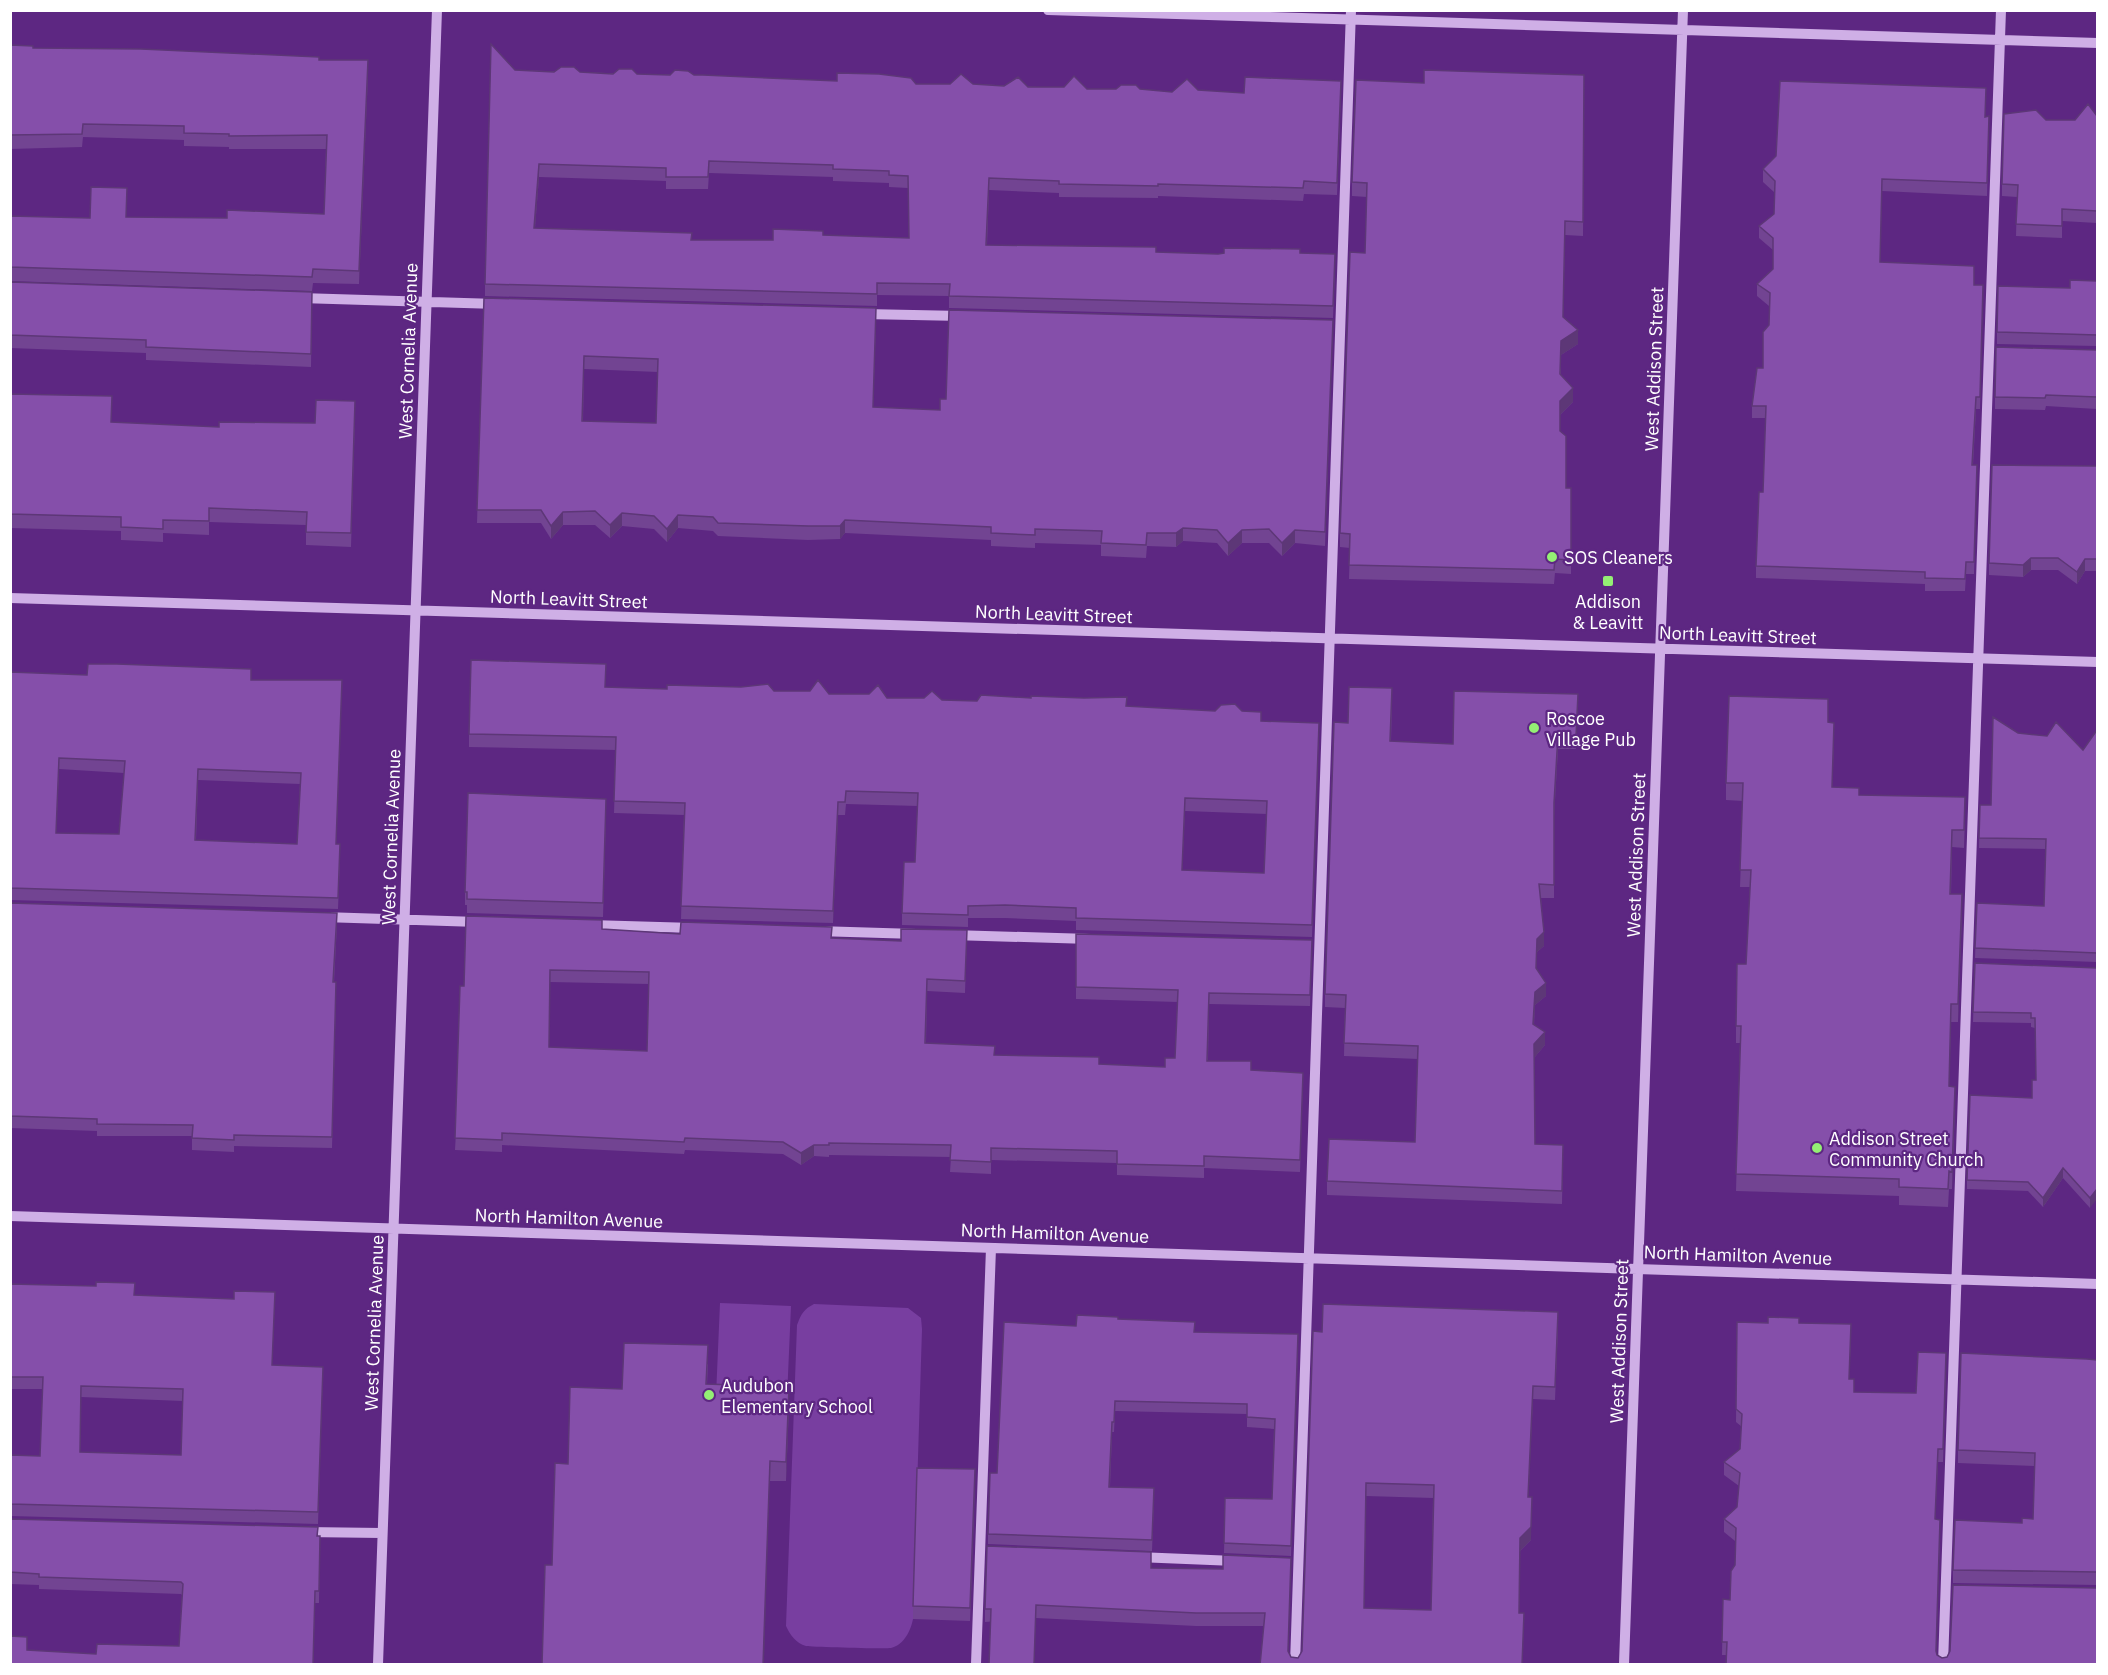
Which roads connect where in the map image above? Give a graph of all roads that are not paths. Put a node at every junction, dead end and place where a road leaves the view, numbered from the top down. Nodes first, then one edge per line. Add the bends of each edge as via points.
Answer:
1 (437, 10) edge
2 (1048, 10) edge
3 (1683, 10) edge
4 (2001, 10) edge
5 (1351, 15) edge
6 (1682, 30) junction
7 (2000, 40) junction
8 (2097, 43) edge
9 (291, 298) edge
10 (426, 302) junction
11 (504, 304) edge
12 (851, 314) edge
13 (970, 317) edge
14 (1329, 326) edge
15 (1341, 326) junction
16 (10, 598) edge
17 (416, 611) junction
18 (1330, 639) junction
19 (1660, 649) junction
20 (1978, 658) junction
21 (2097, 662) edge
22 (314, 917) edge
23 (404, 920) junction
24 (494, 922) edge
25 (577, 924) edge
26 (709, 928) edge
27 (805, 931) edge
28 (925, 934) edge
29 (937, 934) edge
30 (1104, 939) edge
31 (1308, 945) edge
32 (1320, 945) junction
33 (1968, 965) junction
34 (1980, 966) edge
35 (10, 1216) edge
36 (394, 1229) junction
37 (991, 1248) junction
38 (1309, 1258) junction
39 (1638, 1269) junction
40 (1956, 1279) junction
41 (2097, 1284) edge
42 (294, 1531) edge
43 (382, 1533) junction
44 (980, 1551) junction
45 (992, 1551) edge
46 (1121, 1557) edge
47 (1251, 1562) edge
48 (1286, 1563) edge
49 (1298, 1564) junction
50 (1945, 1590) junction
51 (1957, 1590) edge
52 (378, 1665) edge
53 (976, 1665) edge
54 (1295, 1665) edge
55 (1624, 1665) edge
56 (1943, 1665) edge

1 - 10 street, West Cornelia Avenue
2 - 5 street
3 - 6 street, West Addison Street
4 - 7 street
5 - 6 street
5 - 15 street
6 - 7 street
6 - 19 street, West Addison Street
7 - 8 street
7 - 20 street via 1994,351
9 - 10 street
10 - 11 street
10 - 17 street, West Cornelia Avenue
12 - 13 street
14 - 15 street
15 - 18 street
16 - 17 street, North Leavitt Street
17 - 18 street, North Leavitt Street
17 - 23 street, West Cornelia Avenue
18 - 19 street, North Leavitt Street
18 - 32 street
19 - 20 street, North Leavitt Street
19 - 39 street, West Addison Street
20 - 21 street, North Leavitt Street
20 - 33 street
22 - 23 street
23 - 24 street
23 - 36 street, West Cornelia Avenue
25 - 26 street
27 - 28 street
29 - 30 street
31 - 32 street
32 - 38 street
33 - 34 street
33 - 40 street
35 - 36 street, North Hamilton Avenue
36 - 37 street, North Hamilton Avenue
36 - 43 street, West Cornelia Avenue
37 - 38 street, North Hamilton Avenue
37 - 44 street
38 - 39 street, North Hamilton Avenue
38 - 49 street
39 - 40 street, North Hamilton Avenue
39 - 55 street, West Addison Street
40 - 41 street, North Hamilton Avenue
40 - 50 street
42 - 43 street
43 - 52 street, West Cornelia Avenue
44 - 45 street
44 - 53 street
46 - 47 street
48 - 49 street
49 - 54 street
50 - 51 street
50 - 56 street

